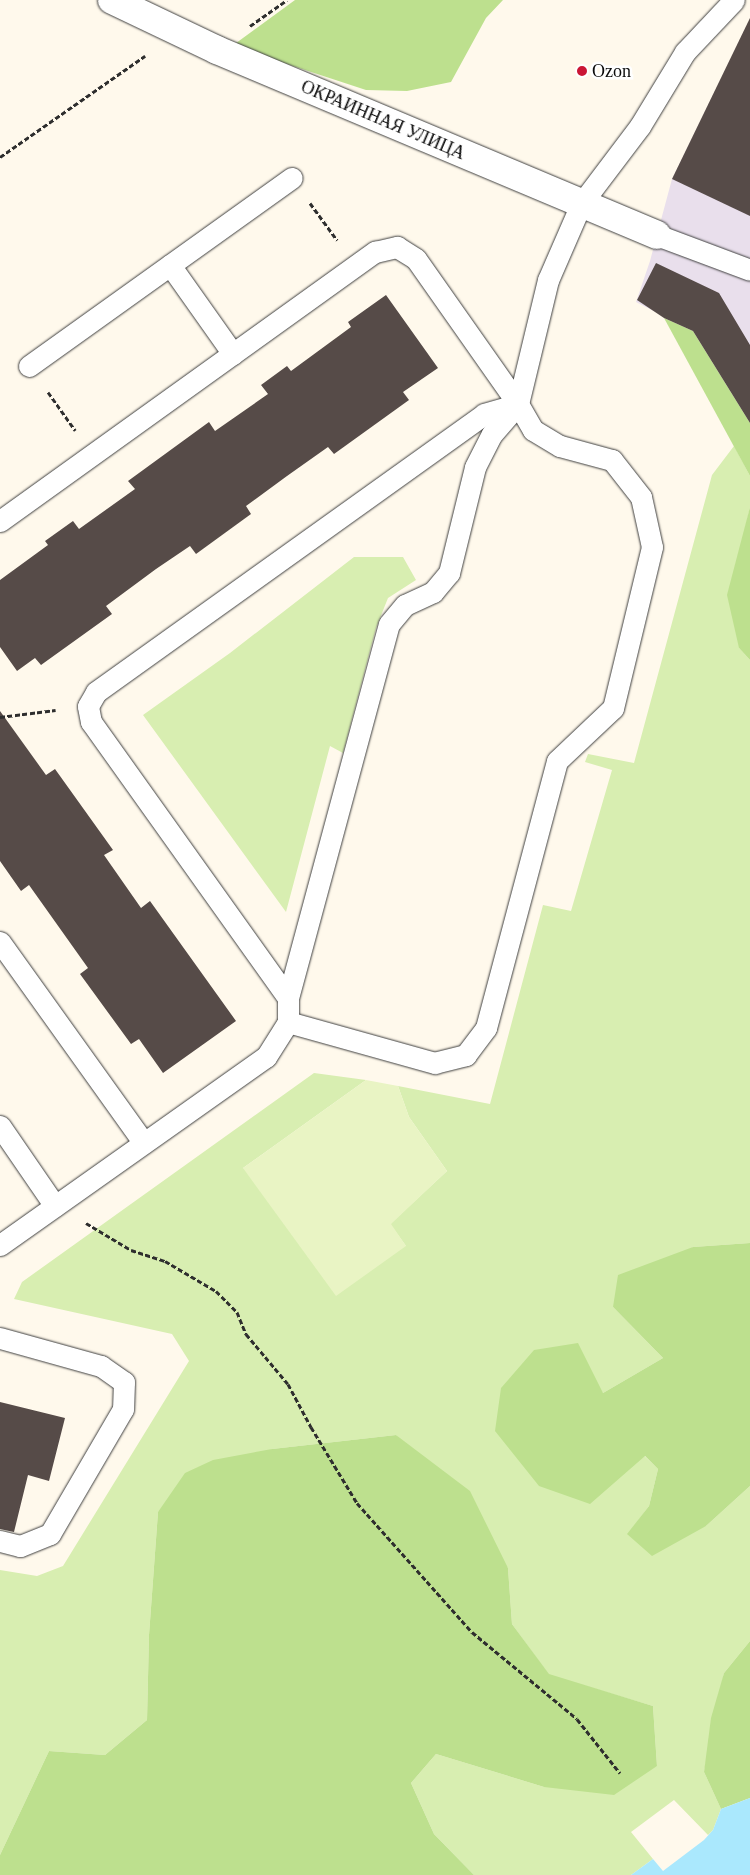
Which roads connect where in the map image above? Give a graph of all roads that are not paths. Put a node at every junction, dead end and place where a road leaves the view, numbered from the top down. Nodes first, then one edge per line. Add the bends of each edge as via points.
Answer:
1 (112, 0) edge
2 (734, 0) edge
3 (292, 178) road end
4 (581, 204) junction
5 (657, 235) joint
6 (170, 265) junction
7 (750, 270) edge
8 (233, 354) junction
9 (29, 366) road end
10 (518, 404) junction
11 (0, 521) edge
12 (0, 942) edge
13 (288, 998) junction
14 (288, 1022) junction
15 (0, 1126) edge
16 (144, 1143) junction
17 (55, 1206) junction
18 (0, 1244) edge
19 (0, 1338) edge
20 (0, 1541) edge

1 - 4 street, ОКРАИННАЯ УЛИЦА via 217,50
2 - 4 lane via 685,52 640,126
3 - 6 lane
4 - 5 street, ОКРАИННАЯ УЛИЦА
4 - 10 lane via 548,280
5 - 7 lane
6 - 8 lane
6 - 9 lane
8 - 10 lane via 375,252 397,247 416,259
8 - 11 lane
10 - 13 lane via 492,434 475,466 449,573 433,592 406,605 389,624
10 - 13 lane via 484,414 96,692 88,706 91,722
10 - 14 lane via 533,430 560,446 612,460 640,497 652,547 613,708 557,760 486,1028 466,1055 435,1062
12 - 16 lane
13 - 14 lane
14 - 16 lane via 266,1056
15 - 17 lane
16 - 17 lane
17 - 18 lane
19 - 20 lane via 101,1366 124,1382 123,1409 50,1534 20,1546

